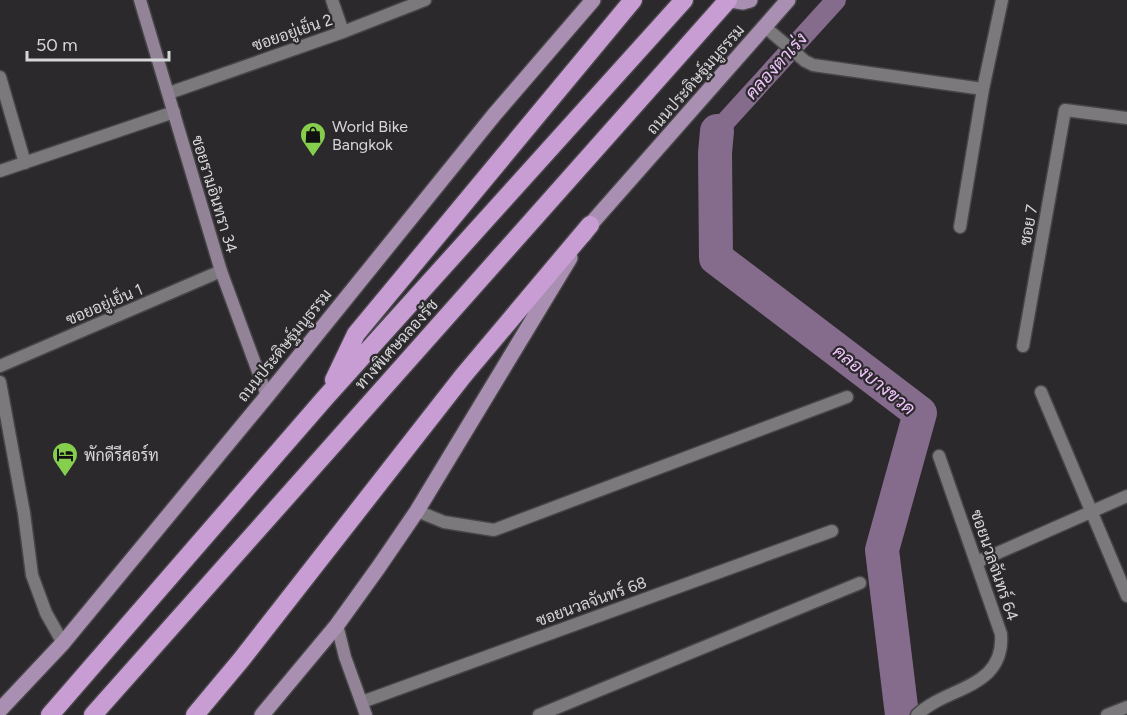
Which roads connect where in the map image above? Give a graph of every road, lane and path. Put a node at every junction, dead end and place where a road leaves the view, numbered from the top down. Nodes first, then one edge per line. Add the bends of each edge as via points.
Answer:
1 (140, 0) edge
2 (332, 0) edge
3 (425, 0) edge
4 (593, 0) edge
5 (633, 0) edge
6 (684, 0) edge
7 (729, 0) edge
8 (750, 0) edge
9 (788, 0) edge
10 (1002, 0) edge
11 (765, 27) junction
12 (343, 32) junction
13 (0, 77) edge
14 (983, 89) junction
15 (169, 93) junction
16 (174, 112) junction
17 (1127, 118) edge
18 (25, 163) junction
19 (0, 171) edge
20 (590, 225) junction
21 (960, 227) dead end
22 (221, 271) junction
23 (1023, 346) dead end
24 (0, 366) edge
25 (0, 382) edge
26 (1041, 392) dead end
27 (267, 396) junction
28 (847, 397) dead end
29 (325, 398) junction
30 (939, 456) dead end
31 (1127, 496) edge
32 (1091, 510) junction
33 (417, 511) junction
34 (831, 531) dead end
35 (977, 562) junction
36 (860, 584) dead end
37 (1127, 596) edge
38 (338, 625) junction
39 (63, 643) junction
40 (362, 702) junction
41 (1127, 707) edge
42 (0, 710) edge
43 (921, 711) edge
44 (50, 715) edge
45 (93, 715) edge
46 (195, 715) edge
47 (262, 715) edge
48 (366, 715) edge
49 (539, 715) edge
50 (1107, 715) edge

1 - 15 street, ซอยรามอินทรา 34
2 - 12 street
3 - 12 street, ซอยอยู่เย็น 2
4 - 27 main road, ถนนประดิษฐ์มนูธรรม via 494,115
5 - 29 highway via 356,334
6 - 29 highway, ทางพิเศษฉลองรัช
7 - 8 main road
7 - 45 highway, ทางพิเศษฉลองรัช
9 - 11 main road, ถนนประดิษฐ์มนูธรรม
10 - 14 street
11 - 14 street via 813,65
11 - 20 main road, ถนนประดิษฐ์มนูธรรม
12 - 15 street, ซอยอยู่เย็น 2
13 - 18 street
14 - 21 street
15 - 16 street, ซอยรามอินทรา 34
16 - 18 street
16 - 22 street, ซอยรามอินทรา 34
17 - 23 street, ซอย 7 via 1065,110
18 - 19 street
20 - 33 main road, ถนนประดิษฐ์มนูธรรม
20 - 46 highway via 463,376
22 - 24 street, ซอยอยู่เย็น 1
22 - 27 street, ซอยรามอินทรา 34
25 - 39 street via 32,575 46,613
26 - 32 street
27 - 39 main road, ถนนประดิษฐ์มนูธรรม
28 - 33 street via 494,530 444,522
29 - 44 highway, ทางพิเศษฉลองรัช
30 - 35 street, ซอยนวลจันทร์ 64
31 - 32 street
32 - 35 street
32 - 37 street
33 - 38 main road, ถนนประดิษฐ์มนูธรรม
34 - 40 street, ซอยนวลจันทร์ 68
35 - 43 street, ซอยนวลจันทร์ 64 via 1001,634 1000,653 980,681
36 - 49 street
38 - 40 street
38 - 47 main road, ถนนประดิษฐ์มนูธรรม
39 - 42 main road, ถนนประดิษฐ์มนูธรรม
40 - 48 street
41 - 50 street

